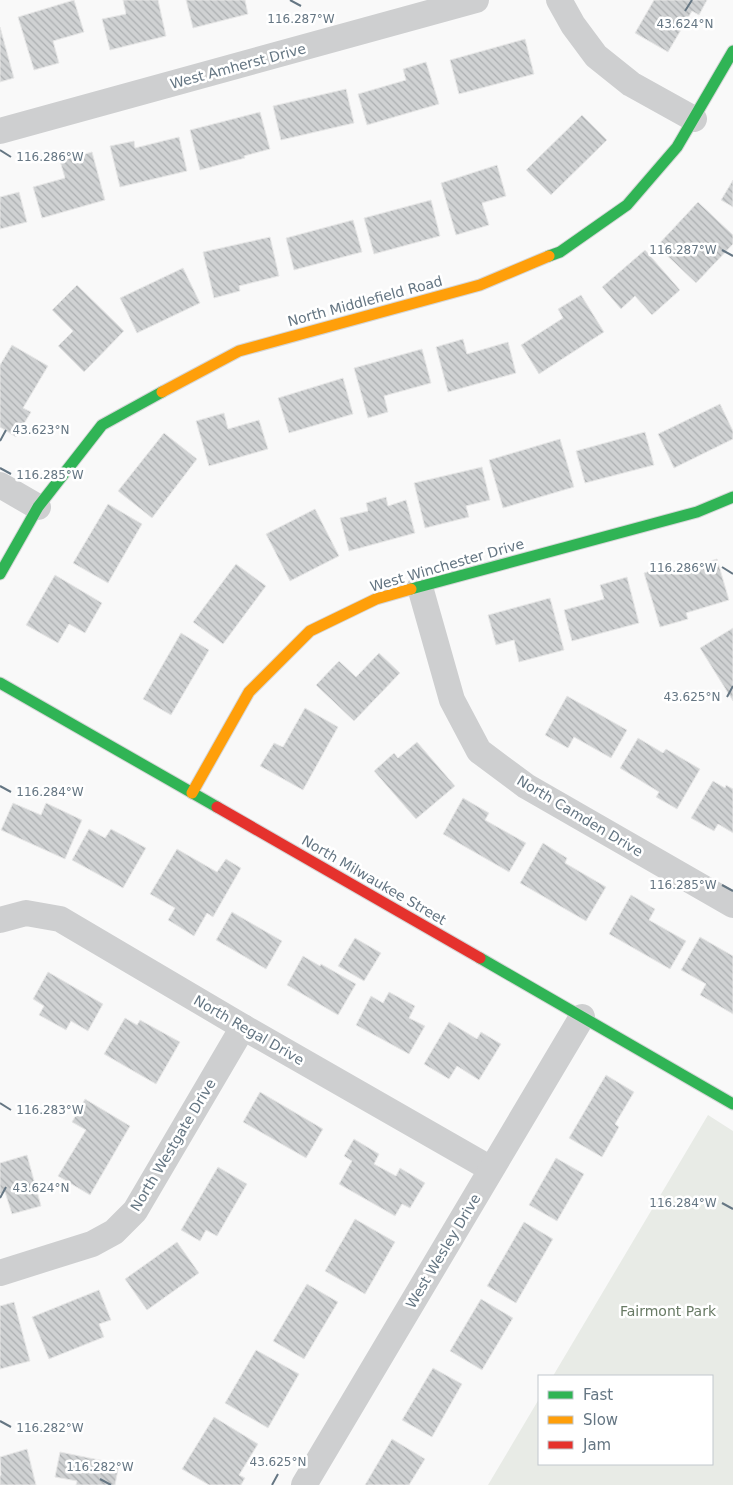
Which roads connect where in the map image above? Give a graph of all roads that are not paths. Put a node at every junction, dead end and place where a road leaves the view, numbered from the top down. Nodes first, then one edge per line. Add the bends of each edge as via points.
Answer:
1 (476, 0) edge
2 (559, 0) edge
3 (733, 51) edge
4 (694, 119) junction
5 (0, 131) edge
6 (0, 485) edge
7 (733, 497) edge
8 (38, 507) junction
9 (0, 574) edge
10 (420, 587) junction
11 (0, 684) edge
12 (192, 794) junction
13 (733, 905) edge
14 (0, 920) edge
15 (582, 1017) junction
16 (243, 1027) junction
17 (733, 1104) edge
18 (491, 1169) junction
19 (0, 1273) edge
20 (304, 1485) edge

1 - 5 street, West Amherst Drive
2 - 4 street via 596,56 631,84
3 - 4 street, North Middlefield Road
4 - 8 street, North Middlefield Road via 677,147 627,205 560,252 480,285 239,350 102,425
6 - 8 street
7 - 10 street, West Winchester Drive via 697,512
8 - 9 street, North Middlefield Road
10 - 12 street, West Winchester Drive via 376,599 310,631 249,692
10 - 13 street, North Camden Drive via 452,700 479,751 526,786
11 - 12 street, North Milwaukee Street
12 - 15 street, North Milwaukee Street
14 - 16 street, North Regal Drive via 26,913 60,919
15 - 17 street, North Milwaukee Street
15 - 18 street, West Wesley Drive
16 - 18 street, North Regal Drive
16 - 19 street, North Westgate Drive via 135,1211 114,1232 92,1244
18 - 20 street, West Wesley Drive

